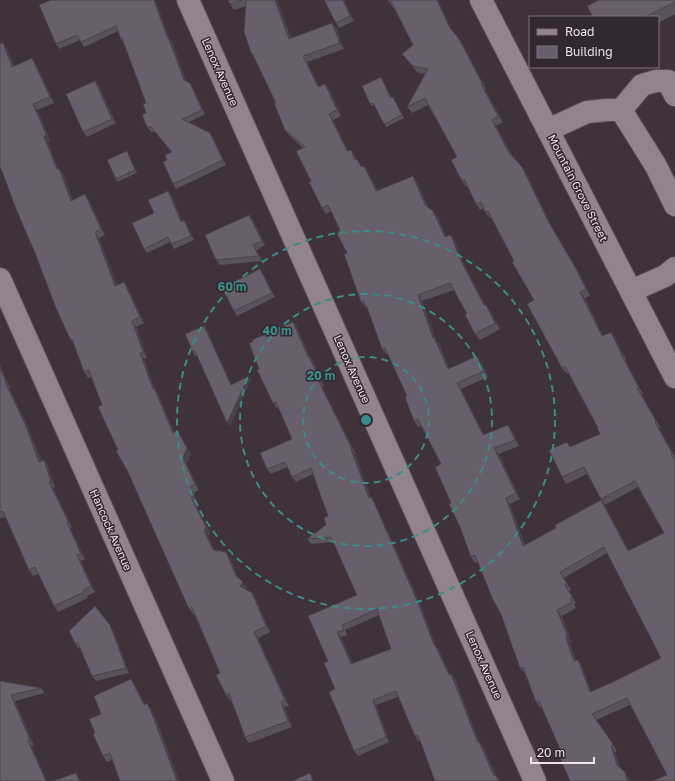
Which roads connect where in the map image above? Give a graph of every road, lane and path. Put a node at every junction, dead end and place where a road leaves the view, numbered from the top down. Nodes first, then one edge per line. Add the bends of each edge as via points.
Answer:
1 (188, 0) edge
2 (481, 0) edge
3 (675, 94) edge
4 (621, 110) junction
5 (548, 130) junction
6 (675, 206) edge
7 (675, 268) edge
8 (0, 279) edge
9 (631, 290) junction
10 (675, 377) edge
11 (223, 781) edge
12 (535, 781) edge

1 - 12 street, Lenox Avenue
2 - 5 street, Mountain Grove Street
3 - 4 street via 668,82 656,81 642,85
4 - 5 street via 587,112
4 - 6 street via 656,166
5 - 9 street, Mountain Grove Street
7 - 9 street via 665,276
8 - 11 street, Hancock Avenue
9 - 10 street, Mountain Grove Street

